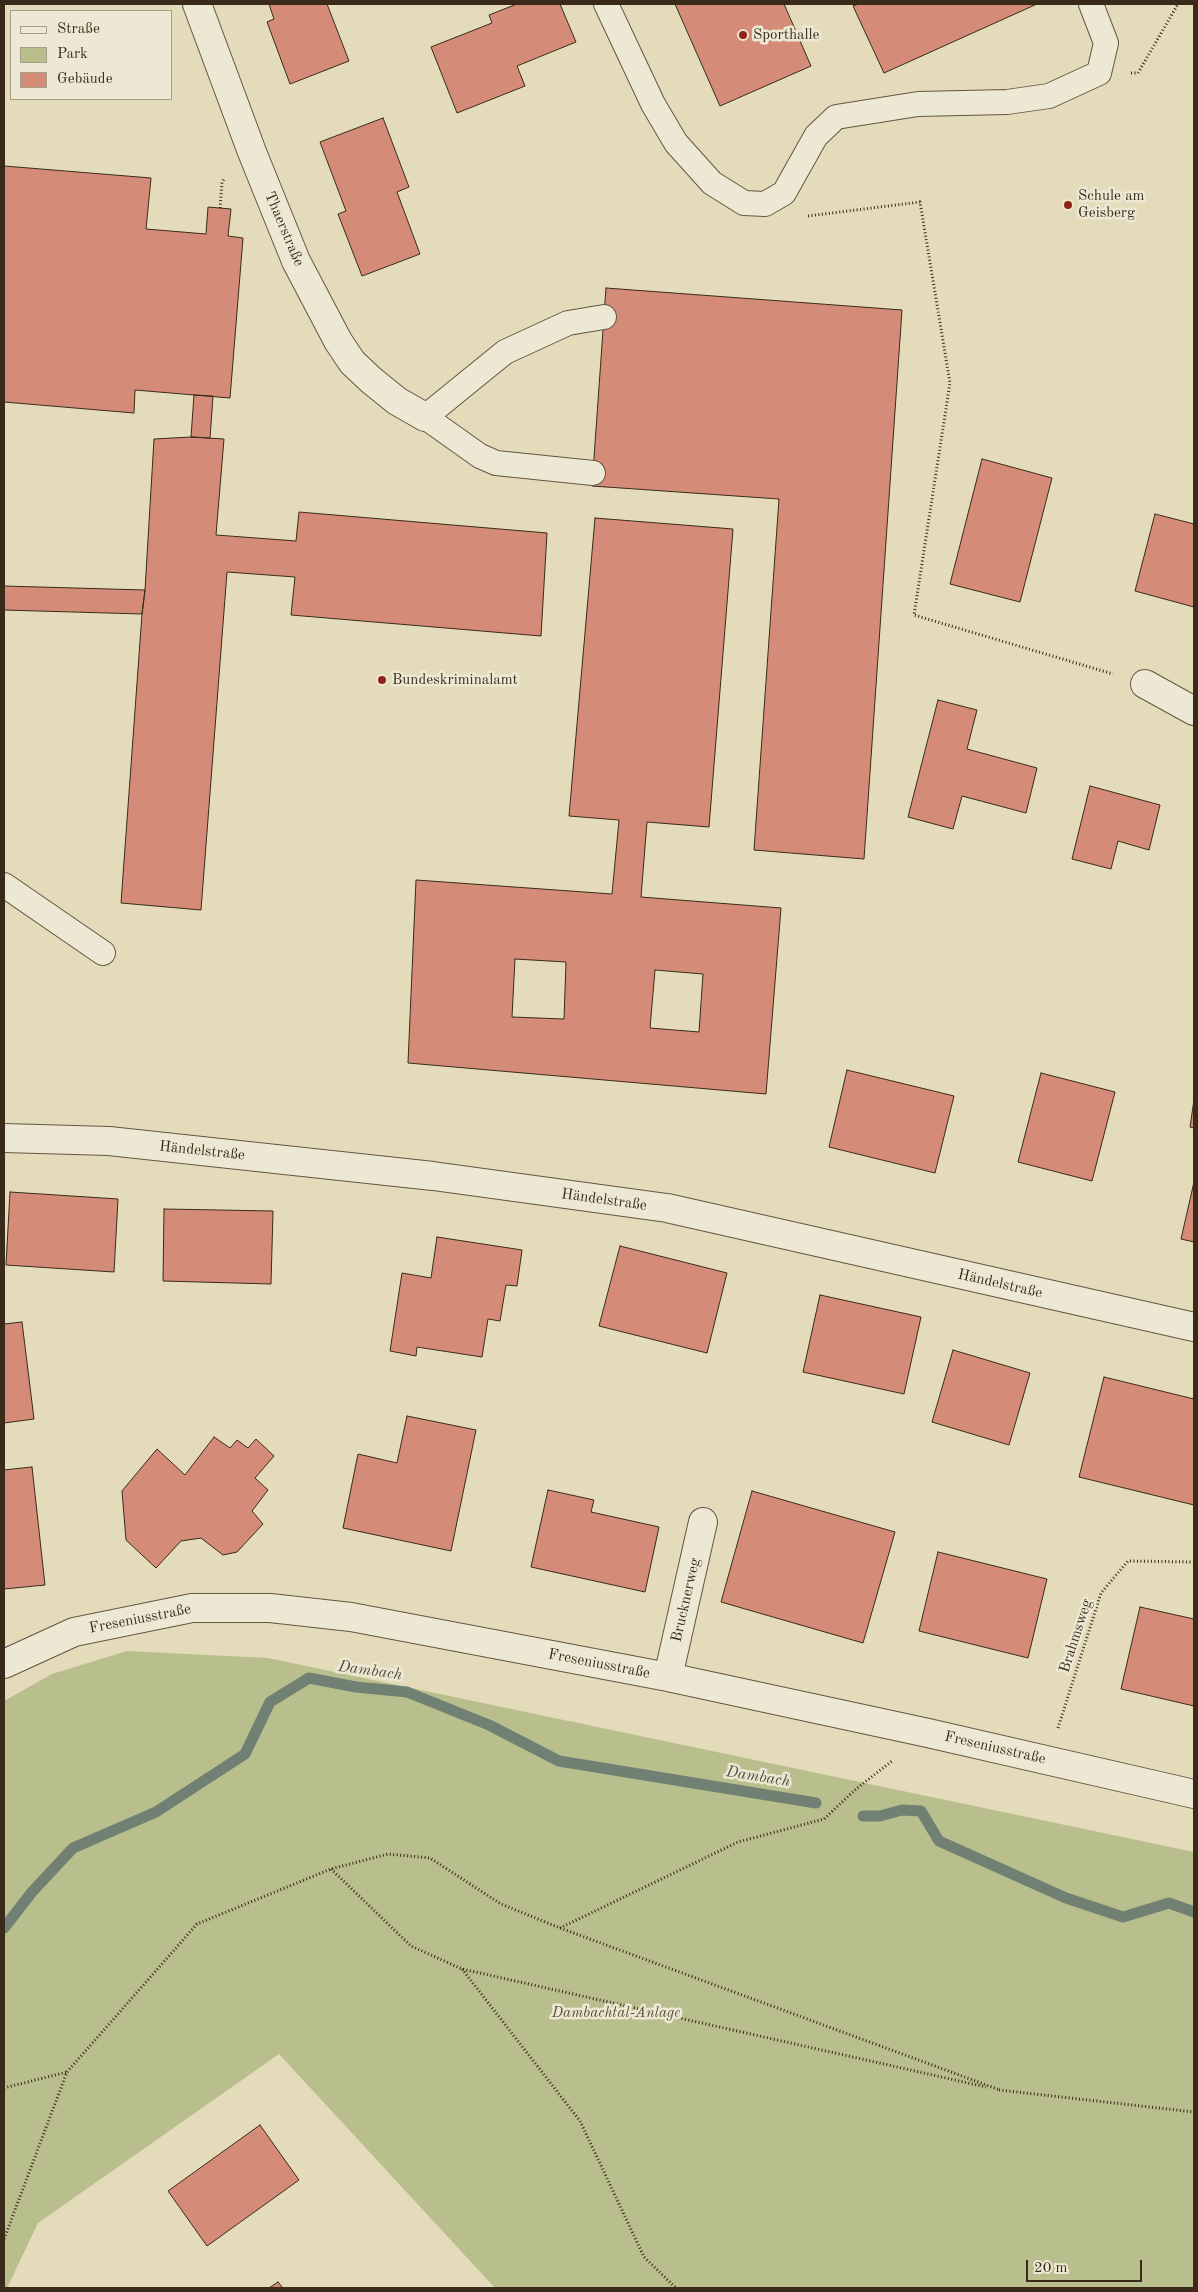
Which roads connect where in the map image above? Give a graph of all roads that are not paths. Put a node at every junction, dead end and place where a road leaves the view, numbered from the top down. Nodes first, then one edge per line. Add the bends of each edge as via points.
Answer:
1 (197, 4) edge
2 (606, 4) edge
3 (1091, 4) edge
4 (604, 317) dead end
5 (425, 418) junction
6 (593, 473) dead end
7 (1146, 684) road end
8 (1194, 711) edge
9 (4, 885) edge
10 (103, 953) dead end
11 (4, 1138) edge
12 (1194, 1327) edge
13 (703, 1522) dead end
14 (4, 1664) edge
15 (668, 1677) junction
16 (1194, 1794) edge

1 - 5 street, Thaerstraße via 296,261 338,340 352,362 371,380
2 - 3 lane via 653,104 676,143 712,183 744,203 765,204 784,194 816,136 836,117 918,104 1007,102 1049,96 1099,73 1106,43
4 - 5 lane via 568,323 505,352
5 - 6 lane via 480,456 496,463
7 - 8 street
9 - 10 lane
11 - 12 street, Händelstraße via 109,1142 237,1155 433,1176 667,1208
13 - 15 street, Brucknerweg
14 - 15 street, Freseniusstraße via 74,1632 192,1608 270,1608 351,1617
15 - 16 street, Freseniusstraße

